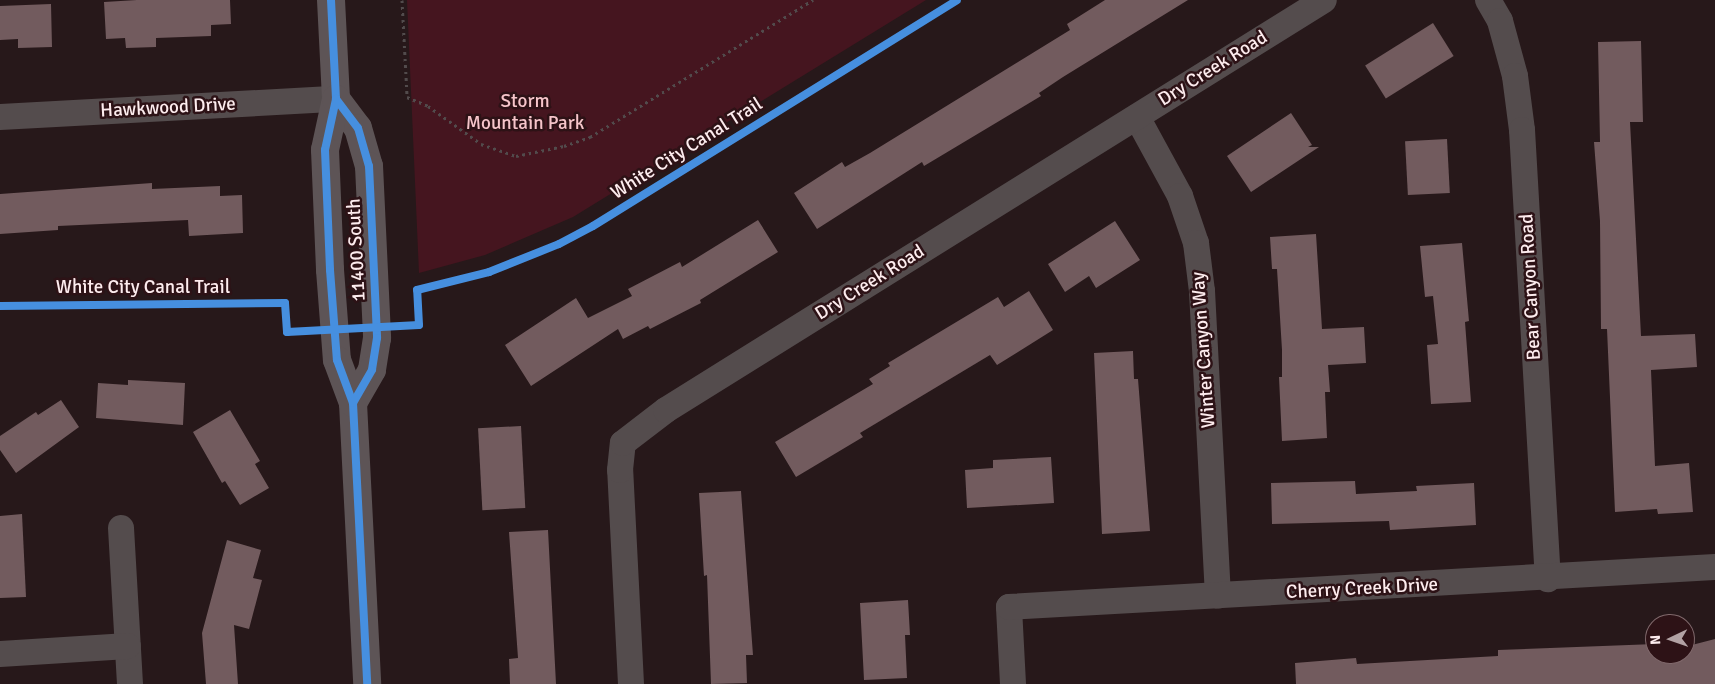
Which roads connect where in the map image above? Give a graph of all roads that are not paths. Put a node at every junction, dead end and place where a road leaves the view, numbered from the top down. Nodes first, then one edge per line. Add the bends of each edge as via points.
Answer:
1 (331, 0) edge
2 (1324, 0) edge
3 (1488, 0) edge
4 (336, 99) junction
5 (0, 117) edge
6 (1137, 117) junction
7 (353, 403) junction
8 (121, 528) dead end
9 (1715, 567) edge
10 (1548, 579) junction
11 (1218, 596) junction
12 (128, 646) junction
13 (0, 654) edge
14 (130, 684) edge
15 (367, 684) edge
16 (631, 684) edge
17 (1013, 684) edge

1 - 4 main road, 11400 South
2 - 6 street, Dry Creek Road
3 - 10 street, Bear Canyon Road via 1500,21 1515,76 1522,130
4 - 5 street, Hawkwood Drive
4 - 7 main road, 11400 South via 325,150 330,270 337,360
4 - 7 main road, 11400 South via 358,128 365,146 370,192 378,338 372,370
6 - 11 street, Winter Canyon Way via 1180,196 1196,243 1202,291
6 - 16 street, Dry Creek Road via 666,410 623,443 620,479
7 - 15 main road, 11400 South
8 - 12 street
9 - 10 street, Cherry Creek Drive
10 - 11 street, Cherry Creek Drive
11 - 17 street, Cherry Creek Drive via 1009,607
12 - 13 street
12 - 14 street

